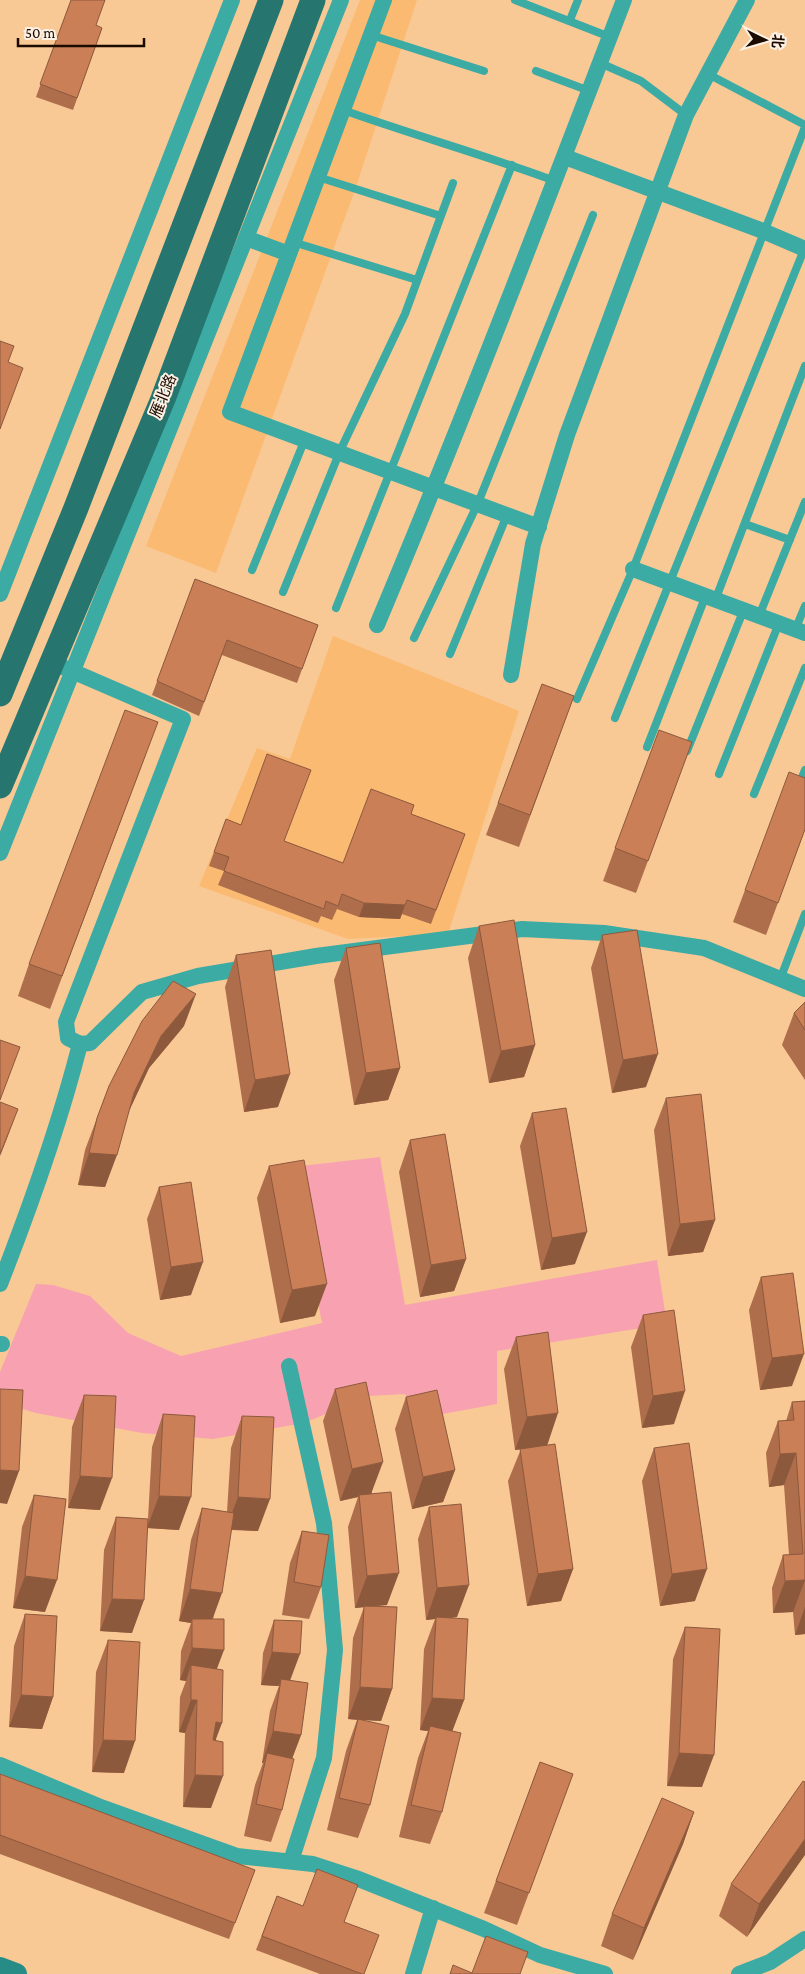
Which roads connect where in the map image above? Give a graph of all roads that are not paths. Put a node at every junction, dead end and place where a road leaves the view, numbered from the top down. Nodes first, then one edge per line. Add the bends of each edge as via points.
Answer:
1 (232, 0) edge
2 (271, 0) edge
3 (313, 0) edge
4 (341, 0) edge
5 (384, 0) edge
6 (515, 0) edge
7 (578, 0) edge
8 (624, 0) edge
9 (747, 0) edge
10 (533, 3) edge
11 (570, 20) junction
12 (371, 36) junction
13 (610, 37) junction
14 (600, 63) junction
15 (484, 71) dead end
16 (536, 71) dead end
17 (708, 74) junction
18 (588, 90) junction
19 (343, 110) junction
20 (686, 115) junction
21 (805, 126) edge
22 (565, 157) junction
23 (512, 165) junction
24 (318, 177) junction
25 (555, 182) junction
26 (453, 183) dead end
27 (656, 192) junction
28 (593, 215) dead end
29 (441, 216) junction
30 (763, 231) junction
31 (246, 238) junction
32 (291, 248) junction
33 (805, 248) edge
34 (417, 280) junction
35 (805, 366) edge
36 (305, 439) junction
37 (340, 451) junction
38 (390, 472) junction
39 (435, 488) junction
40 (805, 502) edge
41 (478, 503) junction
42 (507, 515) junction
43 (745, 524) junction
44 (539, 527) junction
45 (790, 540) junction
46 (6, 561) edge
47 (633, 569) junction
48 (252, 570) dead end
49 (670, 581) junction
50 (283, 592) dead end
51 (0, 594) edge
52 (711, 596) junction
53 (805, 606) edge
54 (336, 608) dead end
55 (744, 609) junction
56 (759, 616) junction
57 (779, 623) junction
58 (377, 625) dead end
59 (800, 632) edge
60 (414, 638) dead end
61 (450, 654) dead end
62 (51, 662) junction
63 (805, 668) edge
64 (73, 672) junction
65 (511, 675) dead end
66 (0, 694) edge
67 (577, 699) dead end
68 (615, 718) dead end
69 (647, 747) dead end
70 (684, 758) edge
71 (805, 770) edge
72 (719, 774) dead end
73 (0, 786) edge
74 (796, 792) edge
75 (754, 794) dead end
76 (0, 853) edge
77 (805, 914) edge
78 (781, 977) junction
79 (805, 989) edge
80 (80, 1044) junction
81 (0, 1284) edge
82 (289, 1366) dead end
83 (0, 1765) edge
84 (291, 1861) junction
85 (433, 1908) junction
86 (805, 1939) edge
87 (0, 1968) edge
88 (16, 1974) edge
89 (413, 1974) edge
90 (605, 1974) edge
91 (739, 1974) edge

1 - 46 street
2 - 66 main road via 76,508
3 - 62 main road, 雁北路 via 163,399
4 - 31 street
5 - 12 street
6 - 10 lane
7 - 11 lane
8 - 13 street
9 - 17 street
10 - 11 lane
11 - 13 lane
12 - 15 lane
12 - 19 street
13 - 14 street
14 - 18 street
14 - 20 lane via 640,81
16 - 18 lane
17 - 20 street
17 - 21 lane
18 - 22 street
19 - 23 lane
19 - 24 street
20 - 27 street
21 - 30 lane
22 - 25 street
22 - 27 street
23 - 25 lane
23 - 38 lane
24 - 29 lane
24 - 32 street
25 - 39 street
26 - 29 lane
27 - 30 street
27 - 44 street via 567,435
28 - 41 lane
29 - 34 lane
30 - 33 street
30 - 47 lane
31 - 32 street
31 - 64 street
32 - 34 lane
32 - 36 street via 230,412
33 - 49 lane
34 - 37 lane via 405,314
35 - 43 lane
36 - 37 street
36 - 48 lane
37 - 38 street
37 - 50 lane
38 - 39 street
38 - 54 lane
39 - 41 street
39 - 58 street
40 - 45 lane
41 - 42 street
41 - 60 lane
42 - 44 street
42 - 61 lane
43 - 45 lane
43 - 52 lane
44 - 65 street via 533,544
45 - 56 lane
46 - 51 street
47 - 49 street
47 - 67 lane
49 - 52 street
49 - 68 lane
52 - 55 street
52 - 69 lane
53 - 59 lane
55 - 56 street
55 - 70 lane
56 - 57 street
57 - 59 street
57 - 72 lane
62 - 64 street
62 - 73 main road, 雁北路
63 - 75 lane
64 - 76 street
64 - 80 street via 183,719 66,1022 68,1038
71 - 74 lane
77 - 78 lane
78 - 79 street
78 - 80 street via 704,948 604,933 522,929 316,956 198,976 142,992 90,1043
80 - 81 street via 62,1111
82 - 84 street via 324,1523 335,1650 324,1758
83 - 84 street via 98,1806 237,1856
84 - 85 street via 313,1864 356,1878
85 - 89 street
85 - 90 street via 540,1955
86 - 91 street via 770,1962
87 - 88 main road

